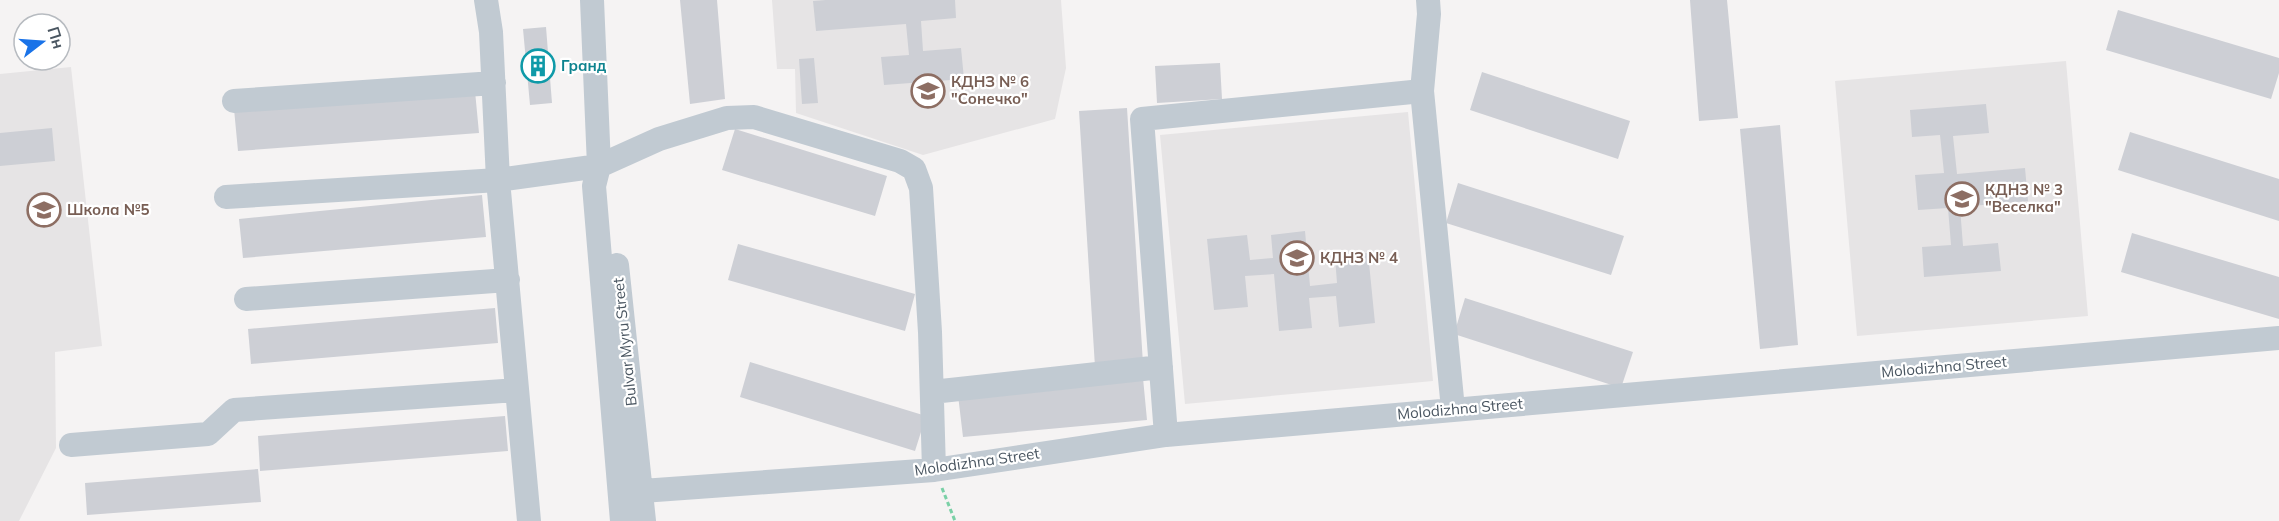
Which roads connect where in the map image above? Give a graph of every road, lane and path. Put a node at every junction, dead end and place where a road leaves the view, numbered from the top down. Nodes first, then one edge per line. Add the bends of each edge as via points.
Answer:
1 (486, 0) edge
2 (592, 0) edge
3 (1428, 0) edge
4 (494, 83) junction
5 (1422, 91) junction
6 (234, 101) dead end
7 (599, 166) junction
8 (498, 180) junction
9 (226, 197) dead end
10 (508, 280) junction
11 (246, 299) dead end
12 (2279, 338) edge
13 (1161, 367) junction
14 (516, 390) junction
15 (932, 392) junction
16 (1453, 409) junction
17 (1166, 435) junction
18 (71, 445) dead end
19 (934, 470) junction
20 (642, 490) junction
21 (529, 521) edge
22 (622, 521) edge
23 (644, 521) edge
24 (955, 521) edge

1 - 4 street
2 - 7 street, Bulvar Myru Street
3 - 5 street
4 - 6 street
4 - 8 street
5 - 13 street via 1142,118
5 - 16 street
7 - 8 street
7 - 15 street via 659,139 727,118 754,117 900,161 914,169 921,188
7 - 20 street, Bulvar Myru Street via 608,186
7 - 22 street, Bulvar Myru Street via 594,186
8 - 9 street
8 - 10 street
10 - 11 street
10 - 14 street
12 - 16 street, Molodizhna Street
13 - 15 street
13 - 17 street
14 - 18 street via 234,410 208,435
14 - 21 street
15 - 19 street
16 - 17 street, Molodizhna Street
17 - 19 street, Molodizhna Street
19 - 20 street, Molodizhna Street
19 - 24 path
20 - 23 street, Bulvar Myru Street

